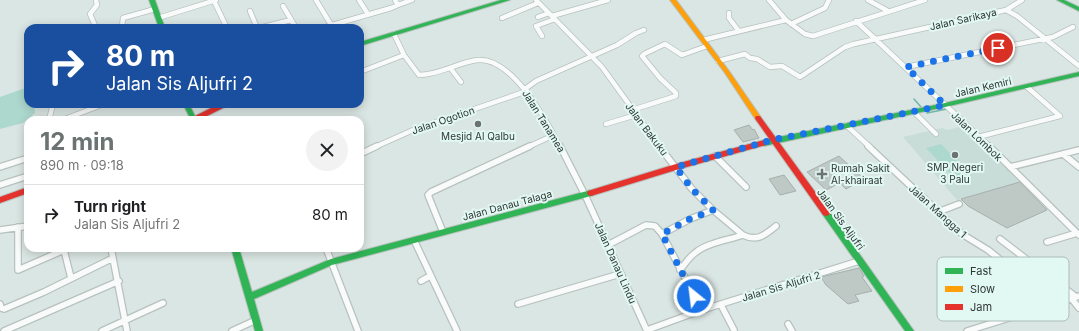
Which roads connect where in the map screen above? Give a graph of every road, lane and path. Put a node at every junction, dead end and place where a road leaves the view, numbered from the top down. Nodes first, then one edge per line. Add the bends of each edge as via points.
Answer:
1 (96, 0) edge
2 (152, 0) edge
3 (197, 0) edge
4 (215, 0) edge
5 (316, 0) edge
6 (359, 0) edge
7 (395, 0) edge
8 (412, 0) edge
9 (507, 0) edge
10 (608, 0) edge
11 (673, 0) edge
12 (769, 0) edge
13 (829, 0) edge
14 (868, 0) edge
15 (905, 0) edge
16 (925, 0) edge
17 (1022, 0) edge
18 (1060, 0) edge
19 (537, 1) edge
20 (199, 5) junction
21 (398, 5) junction
22 (912, 5) junction
23 (283, 6) dead end
24 (155, 9) junction
25 (1079, 9) edge
26 (1006, 10) junction
27 (250, 11) dead end
28 (888, 11) junction
29 (729, 13) dead end
30 (368, 14) junction
31 (552, 16) junction
32 (538, 17) dead end
33 (158, 18) junction
34 (502, 18) dead end
35 (291, 20) junction
36 (786, 20) junction
37 (856, 21) junction
38 (94, 24) edge
39 (122, 24) edge
40 (160, 24) edge
41 (225, 24) edge
42 (256, 24) edge
43 (274, 24) edge
44 (294, 24) edge
45 (331, 24) edge
46 (338, 24) edge
47 (791, 24) junction
48 (1073, 27) dead end
49 (644, 30) dead end
50 (738, 30) junction
51 (394, 34) junction
52 (542, 36) dead end
53 (1043, 39) junction
54 (703, 40) junction
55 (877, 40) junction
56 (364, 43) edge
57 (708, 46) junction
58 (404, 55) junction
59 (592, 56) junction
60 (718, 61) junction
61 (1079, 66) edge
62 (906, 67) junction
63 (451, 69) junction
64 (364, 70) edge
65 (1079, 74) edge
66 (461, 82) dead end
67 (1027, 87) junction
68 (526, 90) junction
69 (945, 105) junction
70 (94, 108) edge
71 (217, 108) edge
72 (632, 110) junction
73 (914, 111) junction
74 (636, 115) junction
75 (72, 116) edge
76 (201, 116) edge
77 (606, 124) dead end
78 (846, 125) junction
79 (936, 134) dead end
80 (554, 135) junction
81 (978, 137) junction
82 (772, 140) junction
83 (1079, 150) edge
84 (364, 152) edge
85 (1063, 154) junction
86 (715, 156) junction
87 (24, 159) edge
88 (0, 167) edge
89 (676, 167) junction
90 (1010, 167) junction
91 (1079, 167) edge
92 (24, 177) edge
93 (0, 185) edge
94 (746, 187) dead end
95 (24, 191) edge
96 (585, 195) junction
97 (0, 200) edge
98 (959, 204) dead end
99 (713, 210) junction
100 (938, 212) junction
101 (776, 226) dead end
102 (24, 227) edge
103 (18, 228) junction
104 (0, 230) edge
105 (443, 232) junction
106 (662, 234) junction
107 (1078, 234) edge
108 (743, 235) junction
109 (414, 240) junction
110 (1000, 240) dead end
111 (1047, 242) dead end
112 (608, 245) junction
113 (57, 252) edge
114 (65, 252) edge
115 (112, 252) edge
116 (236, 252) edge
117 (327, 252) edge
118 (997, 257) edge
119 (1022, 257) edge
120 (113, 258) junction
121 (859, 261) junction
122 (331, 262) junction
123 (680, 270) junction
124 (620, 274) junction
125 (430, 276) junction
126 (71, 278) junction
127 (421, 281) dead end
128 (119, 282) junction
129 (249, 297) junction
130 (1075, 297) edge
131 (163, 302) dead end
132 (0, 304) edge
133 (518, 304) dead end
134 (721, 305) junction
135 (1079, 308) edge
136 (702, 310) junction
137 (125, 320) junction
138 (256, 320) junction
139 (995, 321) edge
140 (788, 324) dead end
141 (734, 330) edge
142 (4, 331) edge
143 (102, 331) edge
144 (127, 331) edge
145 (232, 331) edge
146 (259, 331) edge
147 (358, 331) edge
148 (457, 331) edge
149 (647, 331) edge
150 (792, 331) edge
151 (910, 331) edge
152 (967, 331) edge

1 - 38 street via 97,5 90,14
2 - 24 street
3 - 20 street
4 - 20 street
4 - 41 street
5 - 45 street
6 - 30 street
7 - 21 street
8 - 21 street
9 - 51 street
10 - 31 street
11 - 54 street, Jalan Sis Aljufri
12 - 36 street
13 - 47 street via 825,8
14 - 28 street
15 - 22 street
16 - 22 street
17 - 26 street
18 - 25 street
19 - 31 street, Jalan Bakuku
19 - 34 street
20 - 33 street
21 - 30 street
22 - 28 street
23 - 35 street
24 - 33 street
24 - 39 street via 123,18
26 - 53 street, Jalan Sarikaya via 1017,16
26 - 55 street, Jalan Sarikaya
27 - 42 street
28 - 37 street
29 - 50 street via 729,18
30 - 46 street
31 - 32 street
31 - 52 street via 536,26
31 - 59 street, Jalan Bakuku
33 - 40 street
35 - 43 street
35 - 44 street
36 - 47 street
36 - 50 street
37 - 47 street via 811,36
37 - 55 street, Jalan Lombok
48 - 53 street via 1054,37
49 - 59 street, Jalan Ogotion
50 - 54 street
51 - 56 street
51 - 58 street, Jalan Tanamea
53 - 61 street, Jalan Sarikaya
53 - 62 street
54 - 57 street, Jalan Sis Aljufri
55 - 60 street, Jalan Sarikaya via 846,47 800,77 782,66 770,68 757,59 751,59 745,53
55 - 62 street, Jalan Lombok
57 - 60 street, Jalan Sis Aljufri
57 - 72 street via 682,55 665,44 645,53 642,56 676,96
58 - 63 street, Jalan Tanamea via 422,76
58 - 64 street
59 - 68 street, Jalan Ogotion via 536,80
59 - 72 street, Jalan Bakuku
60 - 82 street, Jalan Sis Aljufri
62 - 69 street, Jalan Lombok
63 - 66 street
63 - 68 street, Jalan Tanamea via 477,60 492,61 505,69
65 - 67 street, Jalan Kemiri
67 - 69 street, Jalan Kemiri
67 - 81 street via 1060,116
68 - 80 street, Jalan Tanamea
68 - 84 street, Jalan Ogotion via 413,130
69 - 73 street, Jalan Kemiri
69 - 81 street, Jalan Lombok
70 - 75 street
71 - 76 street
72 - 74 street, Jalan Bakuku
73 - 78 street, Jalan Kemiri
73 - 79 street
74 - 77 street
74 - 89 street, Jalan Bakuku
78 - 82 street, Jalan Kemiri
78 - 100 street, Jalan Mangga 1
80 - 96 street, Jalan Tanamea
80 - 105 street via 431,192 428,195
81 - 90 street, Jalan Lombok
82 - 86 street, Jalan Danau Talaga
82 - 121 street, Jalan Sis Aljufri
83 - 85 street
85 - 90 street
85 - 91 street
86 - 89 street, Jalan Danau Talaga
86 - 94 street
87 - 88 street
89 - 96 street, Jalan Danau Talaga
89 - 99 street, Jalan Bakuku via 692,189
90 - 107 street, Jalan Lombok
92 - 93 street
95 - 97 street
96 - 105 street, Jalan Danau Talaga
96 - 112 street, Jalan Danau Lindu
98 - 100 street
99 - 106 street
99 - 108 street, Jalan Bakuku
100 - 118 street, Jalan Mangga 1 via 962,234
101 - 108 street via 757,240
102 - 103 street
103 - 104 street
103 - 113 street via 18,270
105 - 109 street, Jalan Danau Talaga
106 - 112 street via 655,226 646,225
106 - 123 street
107 - 111 street
108 - 123 street via 709,244 695,252
109 - 122 street, Jalan Danau Talaga
109 - 125 street
110 - 119 street
112 - 124 street, Jalan Danau Lindu
114 - 126 street
115 - 120 street
116 - 129 street
117 - 122 street
120 - 126 street
120 - 128 street
121 - 134 street, Jalan Sis Aljufri 2
121 - 151 street, Jalan Sis Aljufri
122 - 129 street, Jalan Danau Talaga
122 - 147 street
123 - 136 street
124 - 133 street
124 - 149 street, Jalan Danau Lindu
125 - 127 street
125 - 148 street
126 - 132 street via 4,309
128 - 137 street
128 - 142 street
129 - 138 street
130 - 135 street
131 - 137 street
134 - 136 street, Jalan Sis Aljufri 2
134 - 141 street
136 - 149 street, Jalan Sis Aljufri 2
137 - 143 street
137 - 144 street
138 - 145 street
138 - 146 street
139 - 152 street
140 - 150 street

